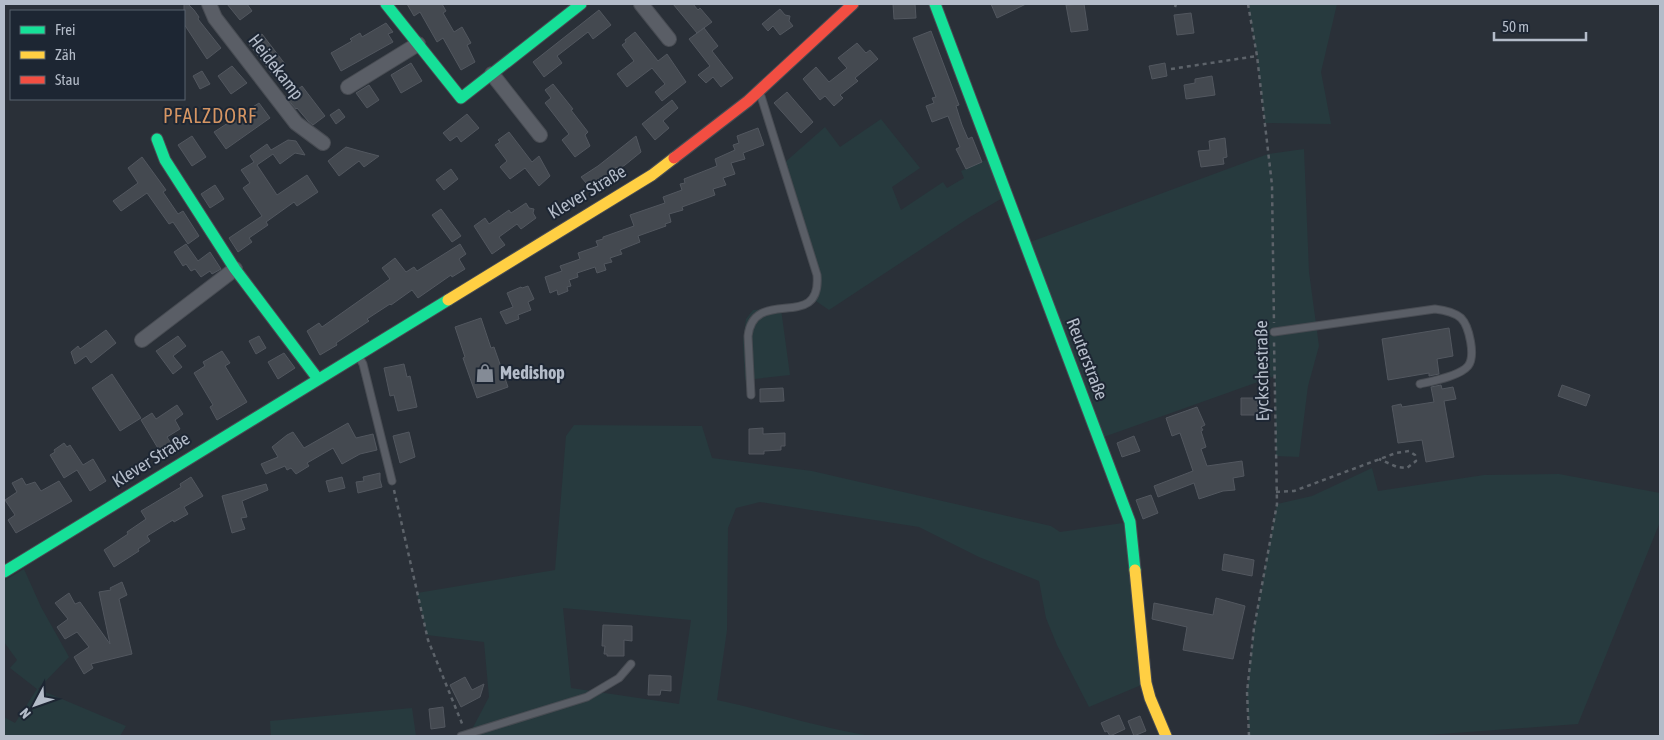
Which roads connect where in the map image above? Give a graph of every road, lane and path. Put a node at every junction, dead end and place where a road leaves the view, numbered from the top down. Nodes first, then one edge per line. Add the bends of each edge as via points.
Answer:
1 (209, 4) edge
2 (386, 4) edge
3 (581, 4) edge
4 (641, 4) edge
5 (853, 4) edge
6 (934, 4) edge
7 (1248, 4) edge
8 (669, 39) dead end
9 (418, 44) junction
10 (1257, 56) junction
11 (1171, 69) dead end
12 (492, 74) junction
13 (348, 87) dead end
14 (759, 90) junction
15 (540, 135) dead end
16 (157, 139) dead end
17 (323, 144) dead end
18 (235, 269) junction
19 (1274, 332) junction
20 (142, 340) dead end
21 (357, 355) junction
22 (318, 379) junction
23 (1420, 384) dead end
24 (751, 395) dead end
25 (1380, 459) junction
26 (392, 481) joint
27 (1276, 492) junction
28 (4, 572) edge
29 (631, 664) dead end
30 (464, 735) edge
31 (1166, 736) edge
32 (1249, 736) edge

1 - 17 street, Heidekamp via 215,18 296,123
2 - 9 street
3 - 12 street
4 - 8 street
5 - 14 street, Klever Straße
6 - 31 street, Reuterstraße via 1130,522 1146,683
7 - 10 path, Eyckschestraße
9 - 12 street via 461,98
9 - 13 street
10 - 11 path
10 - 19 path, Eyckschestraße via 1272,185
12 - 15 street
14 - 21 street, Klever Straße via 652,175
14 - 24 lane via 818,284 813,299 805,305 765,311 752,319 748,336
16 - 18 street via 164,160
18 - 20 street
18 - 22 street
19 - 23 lane via 1435,309 1459,316 1470,338 1470,364 1460,372
19 - 27 path, Eyckschestraße
21 - 22 street, Klever Straße
21 - 26 lane via 363,364
22 - 28 street, Klever Straße
25 - 25 path via 1409,451 1415,455 1416,461 1407,468
25 - 27 path via 1294,491
26 - 30 path via 428,640
27 - 32 path, Eyckschestraße via 1277,504 1254,628 1248,683
29 - 30 lane via 619,678 587,697

